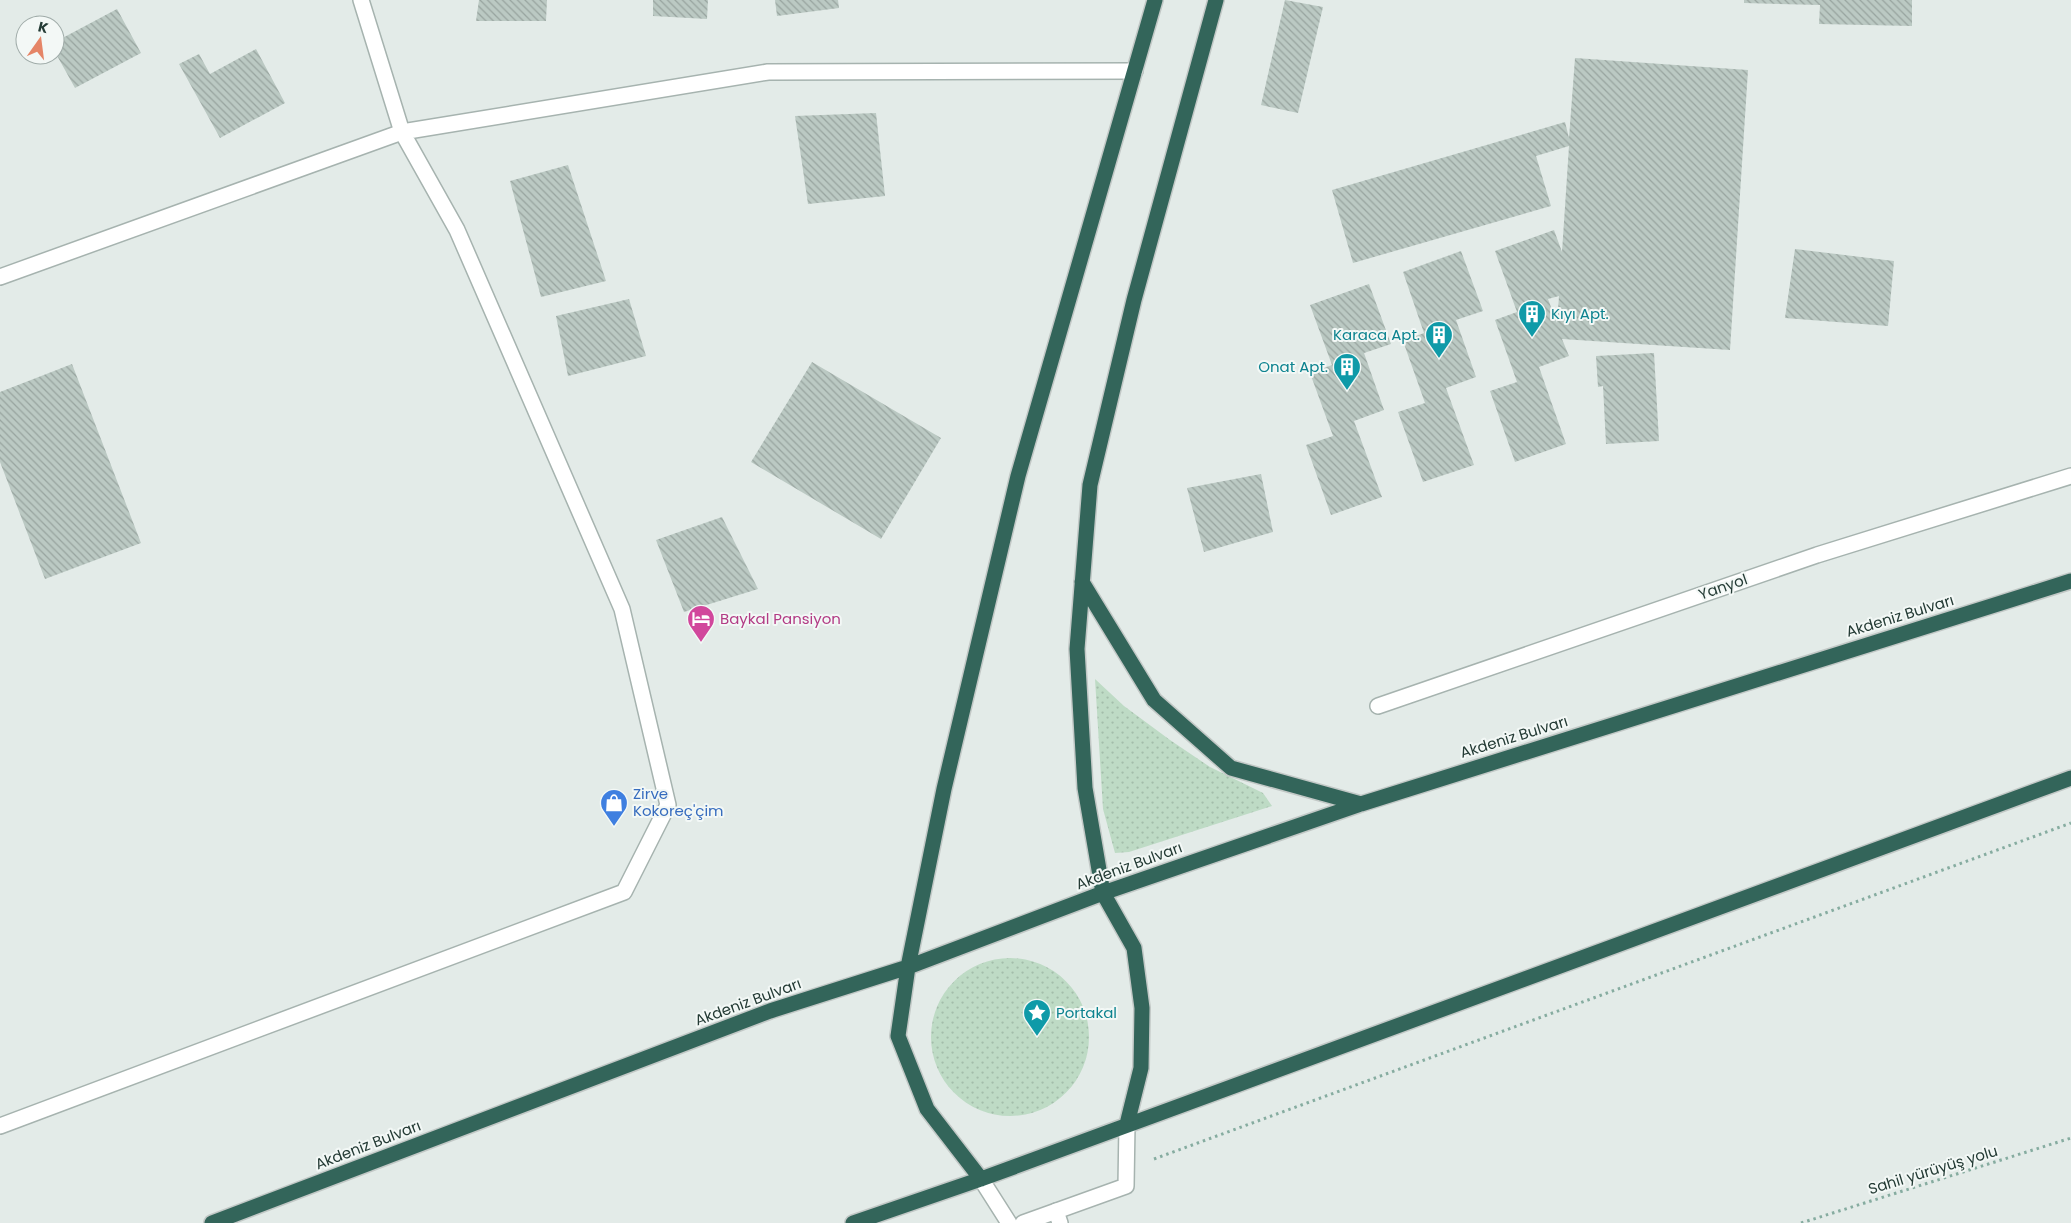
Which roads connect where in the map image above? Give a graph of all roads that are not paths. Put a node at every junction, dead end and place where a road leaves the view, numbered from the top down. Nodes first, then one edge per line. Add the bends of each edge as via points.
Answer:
1 (361, 0) edge
2 (1155, 0) edge
3 (1216, 0) edge
4 (1135, 71) junction
5 (402, 132) junction
6 (0, 278) edge
7 (2071, 476) edge
8 (2071, 581) edge
9 (1082, 582) junction
10 (1378, 706) dead end
11 (2071, 778) edge
12 (1361, 804) junction
13 (1103, 893) junction
14 (908, 968) junction
15 (1127, 1124) junction
16 (0, 1126) edge
17 (981, 1179) junction
18 (1058, 1217) edge
19 (212, 1223) edge
20 (853, 1223) edge
21 (1009, 1223) edge
22 (1023, 1223) edge

1 - 5 street
2 - 4 highway
3 - 9 highway via 1134,300 1090,485
4 - 5 street via 768,72
4 - 14 highway via 1018,476 944,789
5 - 6 street
5 - 16 street via 457,230 622,609 668,805 624,892
7 - 10 street, Yanyol via 1817,555
8 - 12 highway, Akdeniz Bulvarı
9 - 12 highway via 1154,700 1231,768
9 - 13 highway via 1077,648 1085,788
11 - 15 highway
12 - 13 highway, Akdeniz Bulvarı
13 - 14 highway, Akdeniz Bulvarı
13 - 15 highway via 1134,948 1142,1008 1141,1068
14 - 17 highway via 898,1036 927,1109
14 - 19 highway, Akdeniz Bulvarı via 770,1011
15 - 17 highway
15 - 18 street via 1126,1186
17 - 20 highway
17 - 21 street
18 - 22 street

